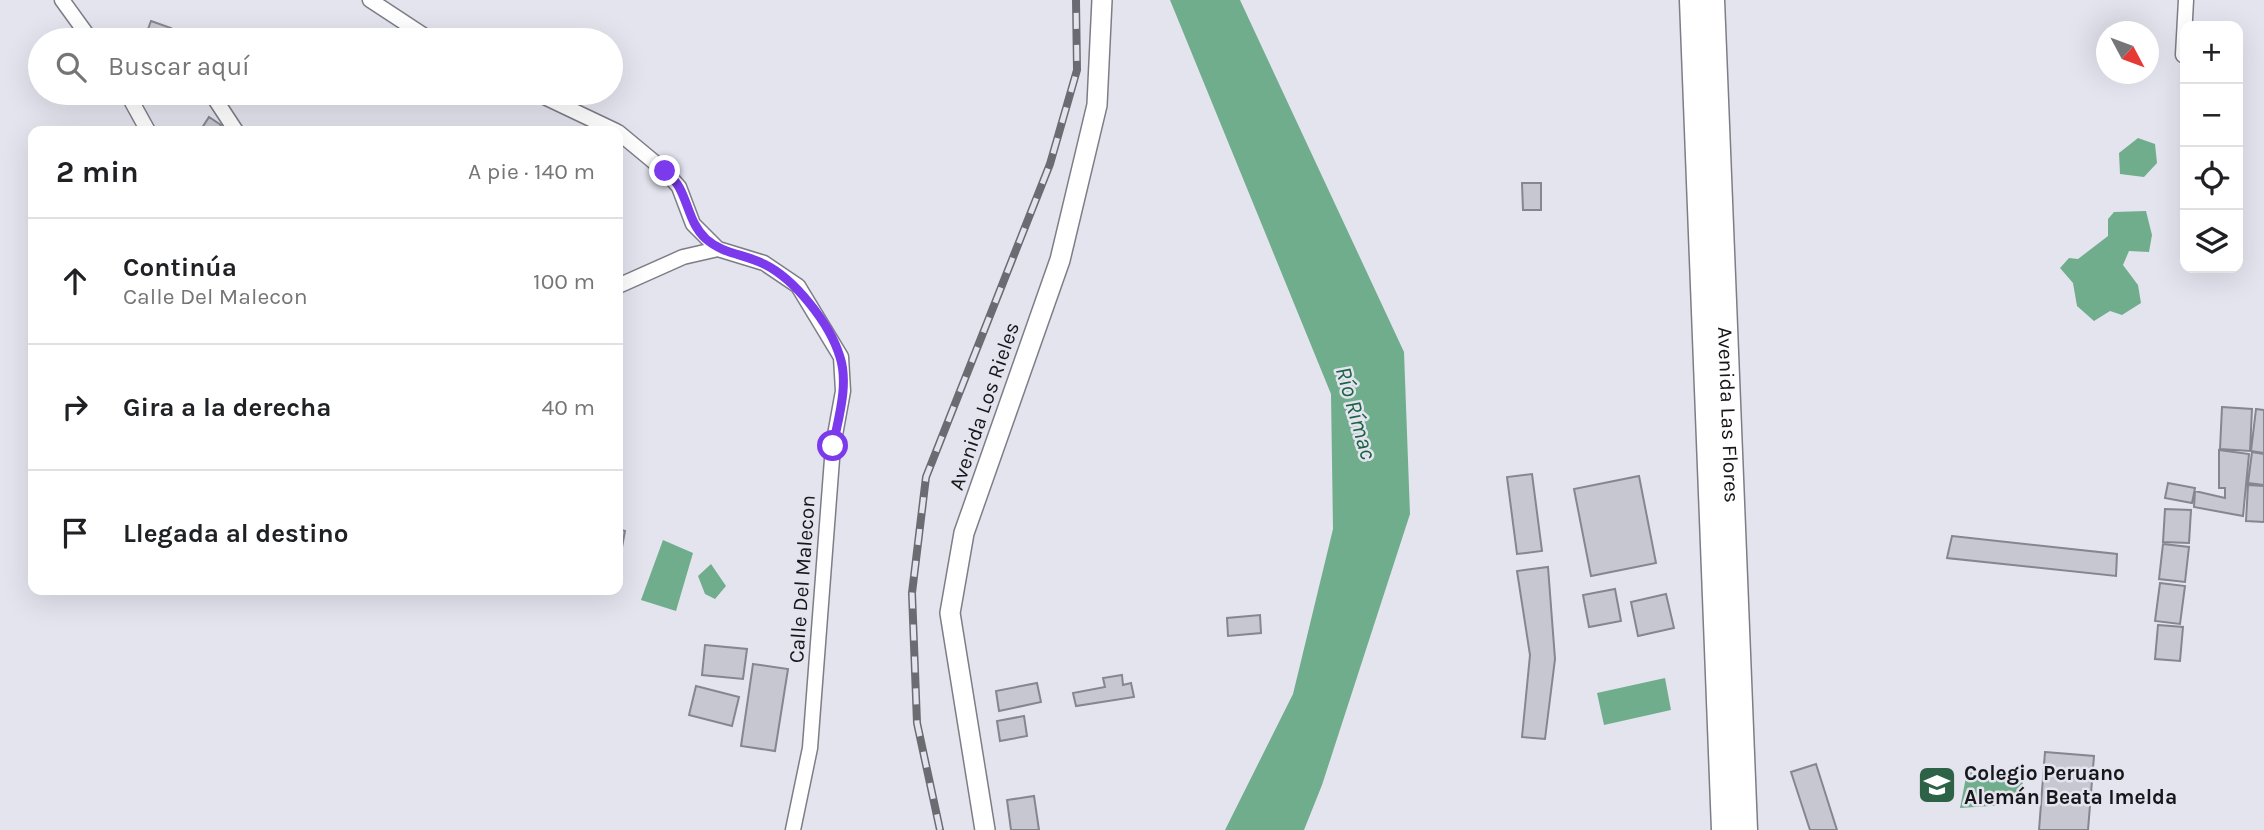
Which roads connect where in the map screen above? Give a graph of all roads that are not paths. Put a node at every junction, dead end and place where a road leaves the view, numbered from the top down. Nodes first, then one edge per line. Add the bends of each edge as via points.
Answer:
1 (62, 0) edge
2 (370, 0) edge
3 (1102, 0) edge
4 (1692, 0) edge
5 (1712, 0) edge
6 (2186, 0) edge
7 (2185, 21) edge
8 (82, 28) edge
9 (413, 28) edge
10 (134, 105) edge
11 (219, 105) edge
12 (561, 105) edge
13 (145, 126) edge
14 (233, 126) edge
15 (605, 126) edge
16 (623, 137) edge
17 (718, 249) junction
18 (623, 284) edge
19 (1727, 640) junction
20 (793, 830) edge
21 (985, 830) edge
22 (1724, 830) edge
23 (1745, 830) edge

1 - 8 street
2 - 9 street
3 - 21 street, Avenida Los Rieles via 1097,105 1060,260 964,533 954,575 953,647
4 - 19 highway, Avenida Las Flores
5 - 19 highway, Avenida Las Flores
6 - 7 street
10 - 13 street
11 - 14 street
12 - 15 street
16 - 17 street via 679,187 693,224
17 - 18 street, Calle Del Malecon via 683,257
17 - 20 street, Calle Del Malecon via 764,263 797,286 841,357 843,391 833,446 810,748
19 - 22 highway, Avenida Las Flores
19 - 23 highway, Avenida Las Flores

